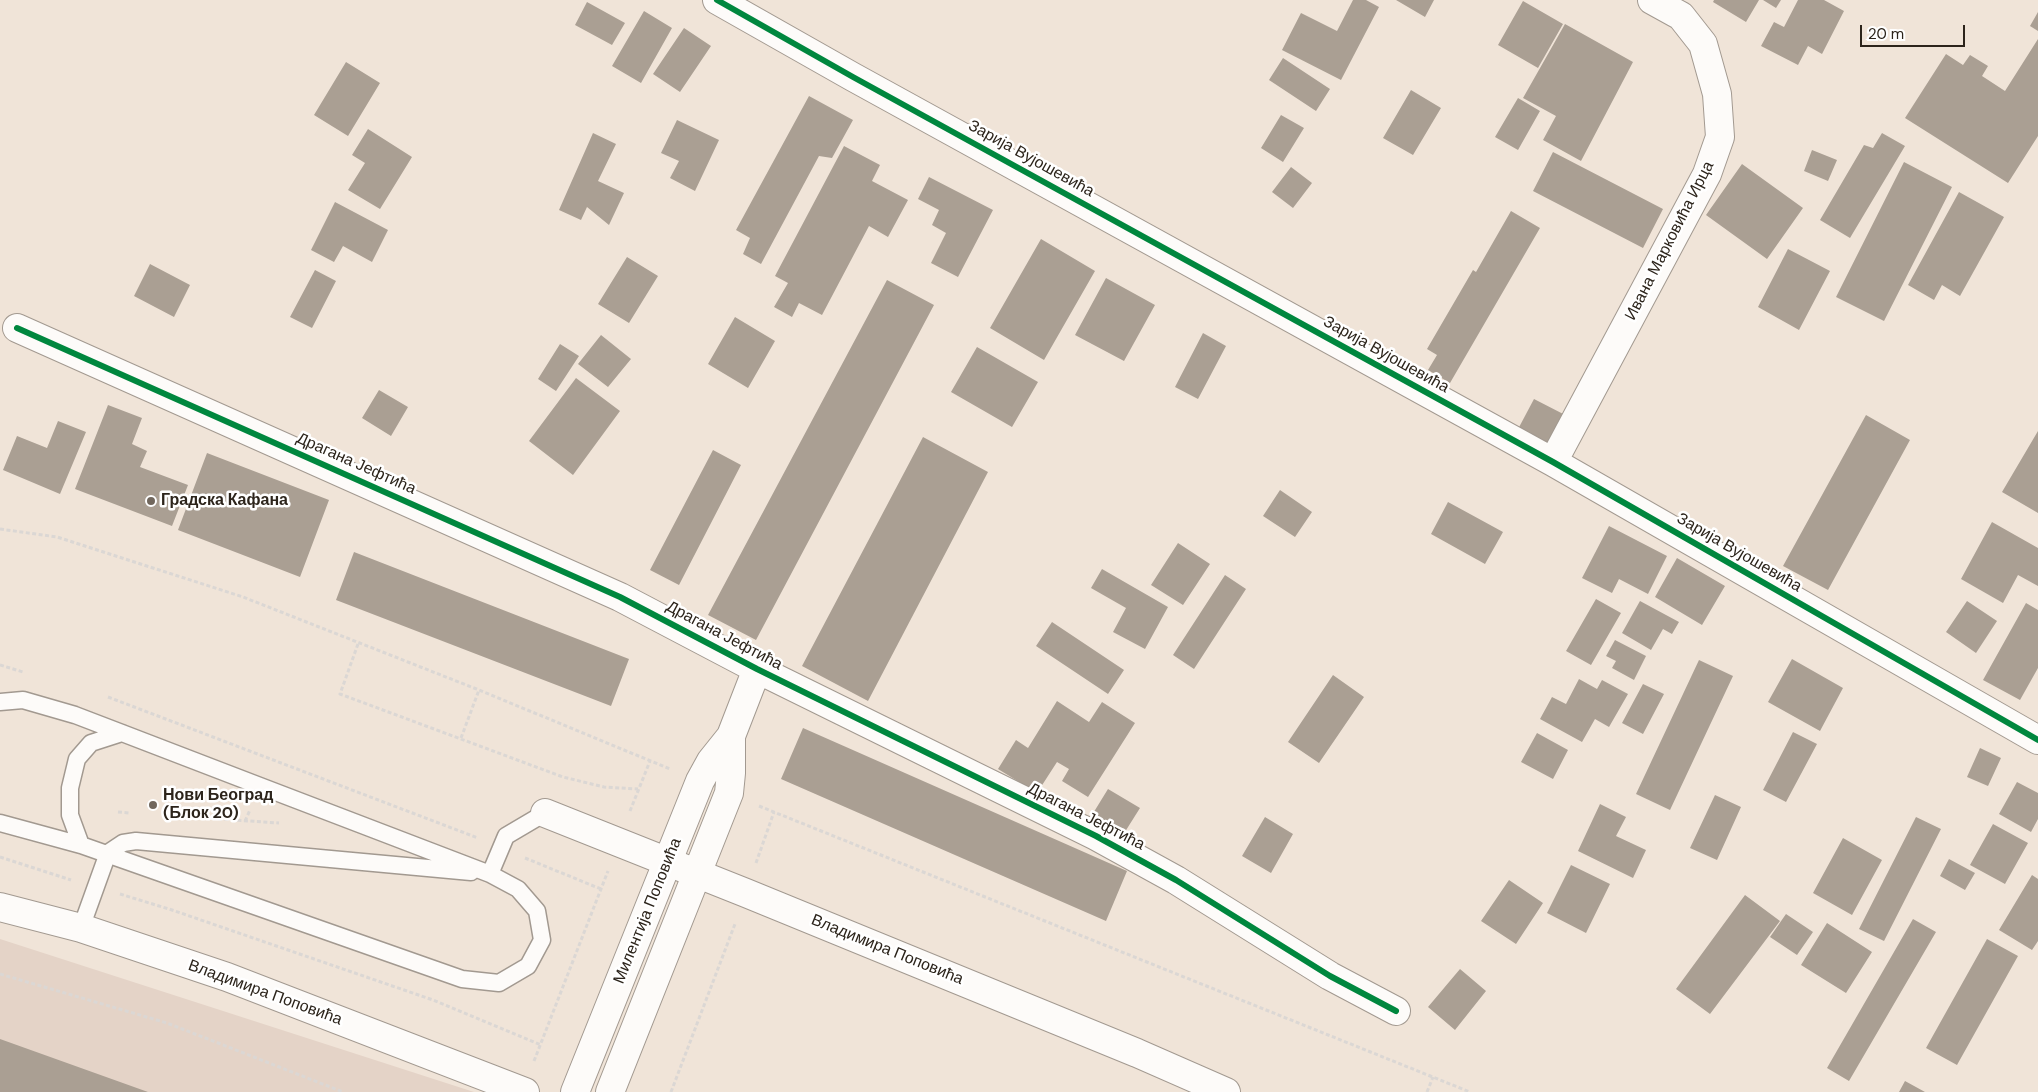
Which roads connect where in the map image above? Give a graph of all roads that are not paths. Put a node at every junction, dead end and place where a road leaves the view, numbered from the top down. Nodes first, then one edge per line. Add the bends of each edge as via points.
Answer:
1 (717, 0) edge
2 (1652, 0) edge
3 (17, 328) dead end
4 (1553, 462) junction
5 (756, 669) junction
6 (0, 702) edge
7 (122, 732) junction
8 (731, 736) junction
9 (2038, 740) edge
10 (545, 814) joint
11 (0, 823) edge
12 (81, 845) junction
13 (108, 854) junction
14 (668, 862) junction
15 (490, 874) junction
16 (697, 874) junction
17 (0, 906) edge
18 (81, 928) junction
19 (1396, 1011) dead end
20 (525, 1092) edge
21 (575, 1092) edge
22 (610, 1092) edge
23 (1226, 1092) edge

1 - 4 street, Зарија Вујошевића
2 - 4 street, Ивана Марковића Ирца via 1681,16 1703,44 1717,94 1720,137 1707,174
3 - 5 street, Драгана Јефтића via 620,597
4 - 9 street, Зарија Вујошевића
5 - 8 street, Милентија Поповића
5 - 19 street, Драгана Јефтића via 1096,836 1176,880 1330,976
6 - 7 lane via 23,700 75,714
7 - 12 lane via 92,743 77,759 70,788 70,815
7 - 15 lane
8 - 14 street, Милентија Поповића via 704,773
8 - 16 street, Милентија Поповића via 729,793
10 - 14 street, Владимира Поповића
10 - 15 lane via 506,836
11 - 12 lane
12 - 13 lane
13 - 15 lane via 123,843 136,841
13 - 15 lane via 462,978 499,983 528,966 542,940 537,911 518,889
13 - 18 lane
14 - 16 street, Владимира Поповића
14 - 21 street, Милентија Поповића
16 - 22 street, Милентија Поповића
16 - 23 street, Владимира Поповића
17 - 18 street, Владимира Поповића
18 - 20 street, Владимира Поповића via 227,977

